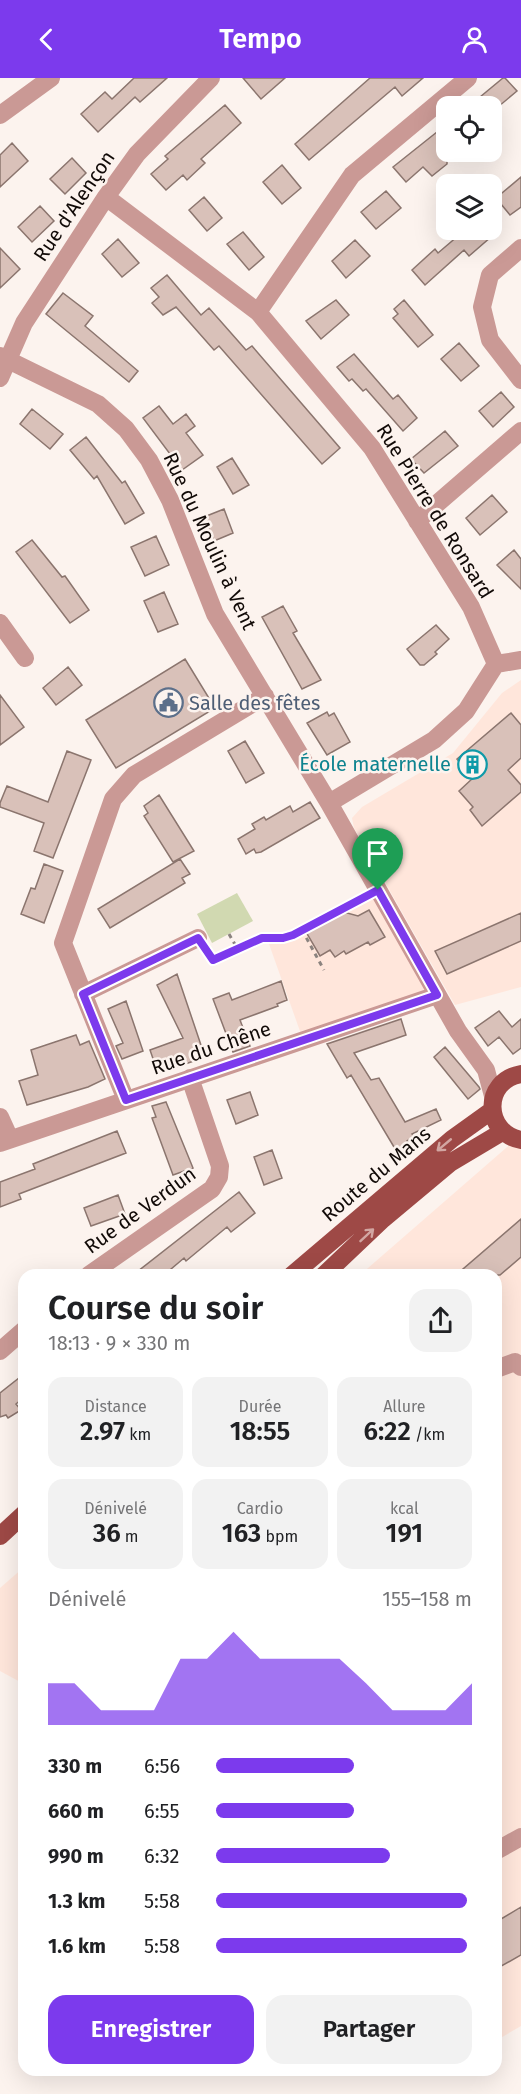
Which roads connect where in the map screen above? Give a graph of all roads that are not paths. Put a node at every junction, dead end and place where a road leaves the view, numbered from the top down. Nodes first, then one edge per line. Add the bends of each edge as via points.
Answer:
1 (51, 78) edge
2 (211, 78) edge
3 (468, 78) edge
4 (0, 115) edge
5 (106, 197) junction
6 (521, 248) edge
7 (258, 312) junction
8 (4, 358) edge
9 (0, 378) edge
10 (521, 380) edge
11 (521, 431) edge
12 (417, 521) junction
13 (0, 623) edge
14 (25, 658) dead end
15 (521, 660) edge
16 (496, 664) junction
17 (265, 696) junction
18 (329, 803) junction
19 (198, 938) road end
20 (83, 994) junction
21 (437, 995) junction
22 (486, 1070) junction
23 (519, 1075) edge
24 (190, 1078) junction
25 (126, 1100) junction
26 (492, 1103) junction
27 (0, 1117) edge
28 (502, 1132) junction
29 (521, 1140) edge
30 (5, 1141) edge
31 (97, 1269) edge
32 (299, 1269) edge
33 (330, 1269) edge
34 (18, 1335) edge
35 (0, 1351) edge
36 (502, 1367) edge
37 (521, 1367) edge
38 (18, 1520) edge
39 (18, 1529) edge
40 (0, 1536) edge
41 (0, 1541) edge
42 (521, 1837) edge
43 (502, 1848) edge

1 - 4 street
2 - 5 street, Rue d'Alençon via 137,154
3 - 7 street via 352,175
5 - 7 street, Rue Pierre de Ronsard
5 - 8 street, Rue d'Alençon
6 - 10 street via 490,275 482,308 490,340
7 - 12 street, Rue Pierre de Ronsard via 372,448
8 - 9 street, Rue d'Alençon
8 - 17 street, Rue du Moulin à Vent via 98,404 126,429 170,500 215,614
11 - 12 street
12 - 16 street, Rue Pierre de Ronsard via 471,608
13 - 14 street
15 - 16 street
16 - 18 street via 466,711 434,740
17 - 18 street, Rue du Moulin à Vent
17 - 20 street via 134,775 113,799 63,943
18 - 21 street, Rue du Moulin à Vent
19 - 20 street
20 - 25 street
21 - 22 street, Rue du Moulin à Vent
21 - 24 street, Rue du Chêne
22 - 23 street
22 - 26 street, Rue du Moulin à Vent
23 - 26 main road, Route du Mans via 499,1086
24 - 25 street, Rue du Chêne
24 - 31 street, Rue de Verdun via 220,1166 219,1176 212,1189
25 - 30 street, Rue du Chêne
26 - 28 main road via 495,1123
26 -> 32 main road, Route du Mans
27 - 30 street
28 - 29 main road
33 -> 28 main road, Route du Mans via 450,1163
34 - 35 street
36 - 37 street via 514,1362
38 - 40 main road
39 - 41 main road
42 - 43 street

